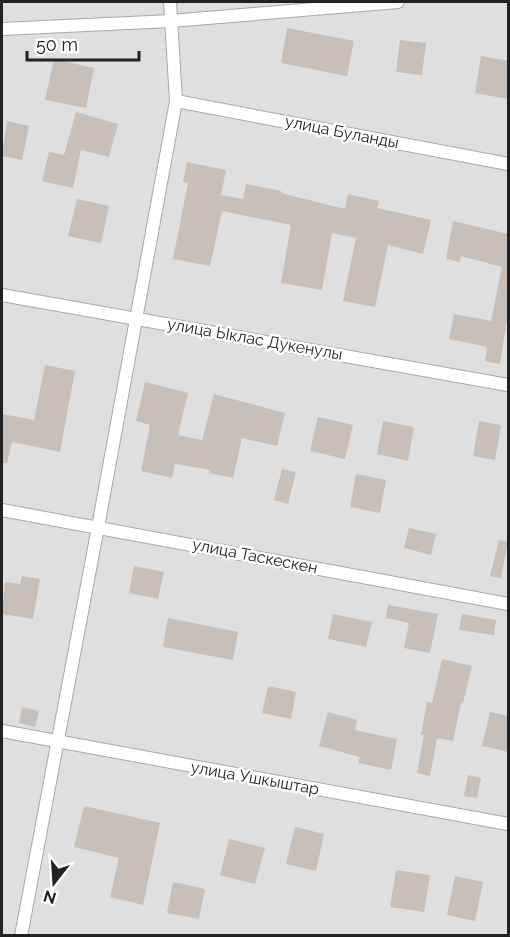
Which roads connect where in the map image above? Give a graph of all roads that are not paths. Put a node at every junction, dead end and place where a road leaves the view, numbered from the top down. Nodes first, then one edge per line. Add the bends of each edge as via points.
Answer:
1 (170, 2) edge
2 (398, 2) edge
3 (171, 21) junction
4 (2, 29) edge
5 (176, 101) junction
6 (508, 164) edge
7 (2, 295) edge
8 (136, 318) junction
9 (508, 385) edge
10 (2, 510) edge
11 (98, 527) junction
12 (508, 604) edge
13 (2, 731) edge
14 (57, 741) junction
15 (508, 824) edge
16 (21, 936) edge

1 - 3 street
2 - 3 street
3 - 4 street
3 - 5 street
5 - 6 street, улица Буланды
5 - 8 street
7 - 8 street, улица Ыклас Дукенулы
8 - 9 street, улица Ыклас Дукенулы
8 - 11 street
10 - 11 street, улица Таскескен
11 - 12 street, улица Таскескен
11 - 14 street
13 - 14 street, улица Ушкыштар
14 - 15 street, улица Ушкыштар
14 - 16 street

